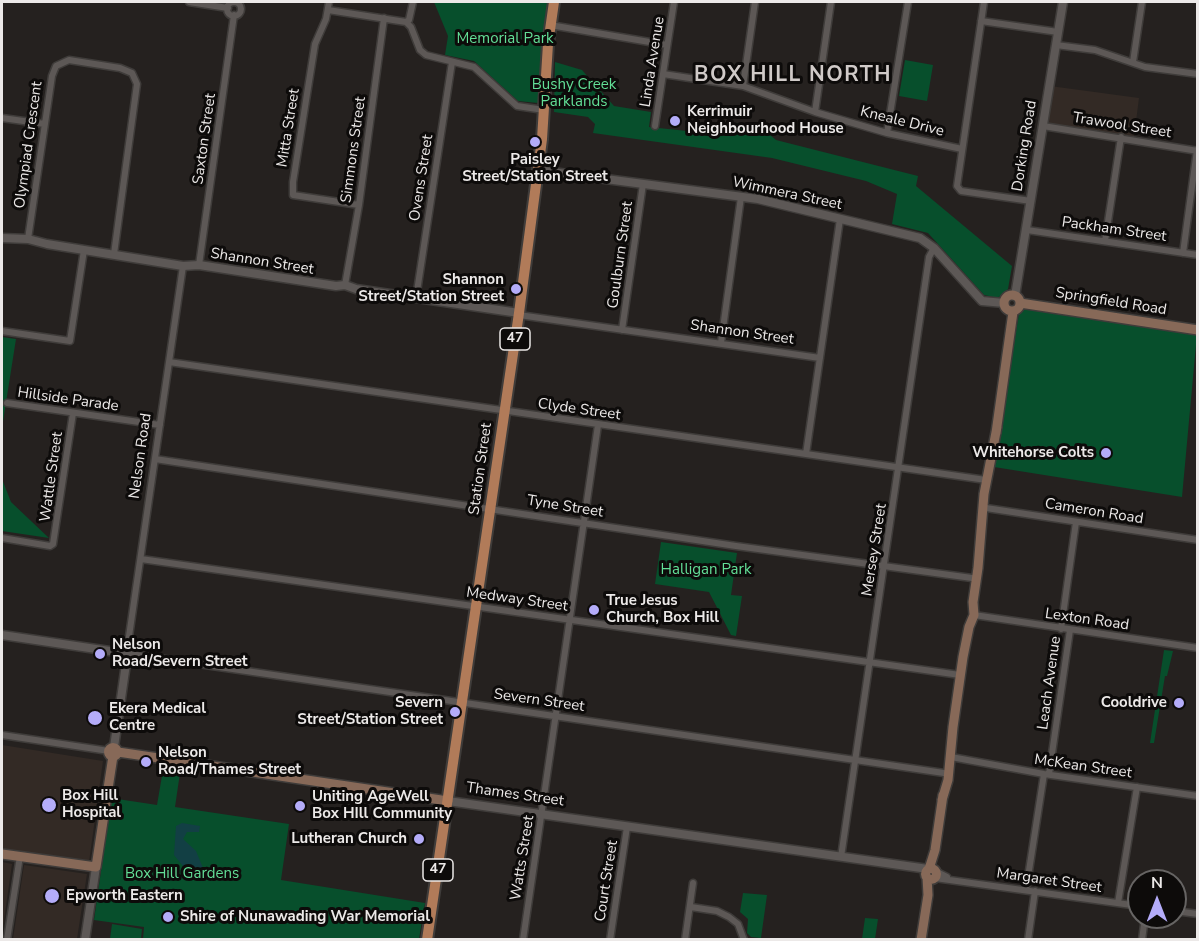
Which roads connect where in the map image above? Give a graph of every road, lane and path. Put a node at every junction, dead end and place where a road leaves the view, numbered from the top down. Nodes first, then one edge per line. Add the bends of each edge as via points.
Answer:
1 (189, 2) edge
2 (239, 2) edge
3 (329, 2) edge
4 (413, 2) edge
5 (554, 2) edge
6 (674, 2) edge
7 (754, 2) edge
8 (831, 2) edge
9 (908, 2) edge
10 (984, 2) edge
11 (1063, 2) edge
12 (1142, 2) edge
13 (228, 8) junction
14 (328, 9) junction
15 (234, 15) junction
16 (384, 18) junction
17 (981, 21) junction
18 (406, 22) junction
19 (550, 25) junction
20 (1058, 32) junction
21 (667, 45) junction
22 (1056, 45) junction
23 (452, 62) junction
24 (1133, 62) junction
25 (663, 74) junction
26 (1197, 74) edge
27 (743, 86) junction
28 (543, 110) junction
29 (815, 112) junction
30 (2, 118) edge
31 (45, 124) junction
32 (655, 126) dead end
33 (1043, 126) junction
34 (887, 133) junction
35 (1120, 137) junction
36 (962, 149) junction
37 (1197, 151) edge
38 (537, 170) junction
39 (643, 183) junction
40 (741, 197) junction
41 (1031, 201) junction
42 (359, 205) junction
43 (840, 219) junction
44 (1027, 230) junction
45 (2, 238) edge
46 (28, 239) junction
47 (1105, 241) junction
48 (934, 248) junction
49 (84, 250) junction
50 (1183, 253) junction
51 (114, 254) junction
52 (1197, 255) edge
53 (199, 265) junction
54 (183, 266) junction
55 (345, 285) junction
56 (416, 298) junction
57 (1018, 299) junction
58 (1004, 303) junction
59 (1013, 312) junction
60 (519, 314) junction
61 (622, 330) junction
62 (1197, 330) edge
63 (2, 331) edge
64 (721, 343) junction
65 (820, 358) junction
66 (170, 362) junction
67 (7, 403) dead end
68 (504, 411) junction
69 (73, 413) junction
70 (160, 425) junction
71 (598, 425) junction
72 (806, 454) junction
73 (993, 454) junction
74 (155, 459) junction
75 (899, 468) junction
76 (986, 480) junction
77 (985, 507) junction
78 (491, 508) junction
79 (584, 522) junction
80 (1076, 522) junction
81 (2, 538) edge
82 (980, 540) junction
83 (1197, 540) edge
84 (141, 559) junction
85 (885, 566) junction
86 (972, 578) junction
87 (476, 606) junction
88 (974, 615) junction
89 (570, 620) junction
90 (1061, 629) junction
91 (1070, 630) junction
92 (2, 635) edge
93 (1197, 648) edge
94 (127, 654) junction
95 (963, 657) junction
96 (870, 663) junction
97 (960, 675) junction
98 (462, 703) junction
99 (556, 717) junction
100 (953, 727) junction
101 (2, 735) edge
102 (113, 752) junction
103 (951, 759) junction
104 (855, 760) junction
105 (944, 773) junction
106 (1047, 774) junction
107 (1137, 787) junction
108 (1197, 796) edge
109 (942, 800) junction
110 (448, 801) junction
111 (542, 814) junction
112 (627, 827) junction
113 (2, 854) edge
114 (20, 856) junction
115 (841, 857) junction
116 (96, 867) junction
117 (931, 874) junction
118 (693, 883) dead end
119 (1026, 890) junction
120 (1035, 891) junction
121 (1118, 903) junction
122 (1127, 904) edge
123 (691, 907) junction
124 (7, 939) edge
125 (85, 939) edge
126 (427, 939) edge
127 (523, 939) edge
128 (610, 939) edge
129 (685, 939) edge
130 (744, 939) edge
131 (921, 939) edge
132 (1028, 939) edge

1 - 13 street
2 - 13 street via 232,2
2 - 15 street via 240,13
3 - 14 street, Mitta Street
4 - 18 street
5 - 19 main road, Station Street / 47
6 - 21 street, Linda Avenue
7 - 27 street
8 - 29 street
9 - 34 street
10 - 17 street
11 - 20 street, Dorking Road
12 - 24 street
13 - 15 street
14 - 16 street
14 - 42 street, Mitta Street via 315,44 293,195
15 - 53 street, Saxton Street
16 - 18 street
16 - 42 street, Simmons Street
17 - 20 street
17 - 36 street
18 - 23 street via 420,50
19 - 21 street
19 - 28 main road, Station Street / 47
20 - 22 street, Dorking Road
21 - 25 street, Linda Avenue
22 - 24 street via 1095,50
22 - 33 street, Dorking Road
23 - 28 street via 474,67 517,106
23 - 56 street, Ovens Street
24 - 26 street
25 - 27 street, Kneale Drive
25 - 32 street, Linda Avenue
27 - 29 street, Kneale Drive
28 - 38 main road, Station Street / 47
29 - 34 street, Kneale Drive
30 - 31 street
31 - 46 street, Olympiad Crescent
31 - 51 street, Olympiad Crescent via 56,66 69,60 132,73 137,84
33 - 35 street, Trawool Street
33 - 41 street, Dorking Road
34 - 36 street, Kneale Drive
35 - 37 street, Trawool Street
35 - 47 street
36 - 41 street via 957,186 962,191
37 - 50 street
38 - 39 street, Wimmera Street
38 - 60 main road, Station Street / 47
39 - 40 street, Wimmera Street
39 - 61 street, Goulburn Street
40 - 43 street, Wimmera Street
40 - 64 street
41 - 44 street, Dorking Road
42 - 55 street, Simmons Street
43 - 48 street, Wimmera Street via 920,238
43 - 65 street
44 - 47 street, Packham Street
44 - 57 street, Dorking Road
45 - 46 street, Shannon Street
46 - 49 street, Shannon Street
47 - 50 street, Packham Street
48 - 58 street, Wimmera Street via 982,301
48 - 75 street, Mersey Street via 929,257
49 - 51 street, Shannon Street
49 - 63 street via 70,341
50 - 52 street, Packham Street
51 - 54 street, Shannon Street
53 - 54 street, Shannon Street
53 - 55 street, Shannon Street
54 - 66 street, Nelson Road
55 - 56 street, Shannon Street
56 - 60 street, Shannon Street
57 - 58 main road via 1006,297
57 - 59 main road via 1018,309
57 - 62 main road, Springfield Road
58 - 59 main road
59 - 73 main road
60 - 61 street, Shannon Street
60 - 68 main road, Station Street / 47
61 - 64 street, Shannon Street
64 - 65 street, Shannon Street
65 - 72 street
66 - 68 street, Clyde Street
66 - 70 street, Nelson Road
67 - 69 street, Hillside Parade
68 - 71 street, Clyde Street
68 - 78 main road, Station Street / 47
69 - 70 street, Hillside Parade
69 - 81 street, Wattle Street via 53,544
70 - 74 street, Nelson Road
71 - 72 street, Clyde Street
71 - 79 street, Watts Street
72 - 75 street, Clyde Street
73 - 76 main road
73 - 77 main road
74 - 78 street, Tyne Street
74 - 84 street, Nelson Road
75 - 76 street, Clyde Street
75 - 85 street, Mersey Street
76 - 77 main road
77 - 80 street, Cameron Road
77 - 82 main road
78 - 79 street, Tyne Street
78 - 87 main road, Station Street / 47
79 - 85 street, Tyne Street
79 - 89 street, Watts Street
80 - 83 street, Cameron Road
80 - 90 street
82 - 86 main road
82 - 88 main road
84 - 87 street, Medway Street
84 - 94 street, Nelson Road
85 - 86 street, Tyne Street
85 - 96 street, Mersey Street
86 - 95 main road
87 - 89 street, Medway Street
87 - 98 main road, Station Street / 47
88 - 90 street, Lexton Road
88 - 95 main road
89 - 96 street, Medway Street
89 - 99 street, Watts Street
90 - 91 street, Lexton Road
91 - 93 street, Lexton Road
91 - 106 street, Leach Avenue
92 - 94 street, Severn Street
94 - 98 street, Severn Street
94 - 102 street, Nelson Road
95 - 97 main road
96 - 97 street, Medway Street
96 - 104 street, Mersey Street
97 - 100 main road
98 - 99 street, Severn Street
98 - 110 main road, Station Street / 47
99 - 104 street, Severn Street
99 - 111 street, Watts Street
100 - 103 main road
100 - 105 main road
101 - 102 street, Thames Street
102 - 110 main road, Thames Street
102 - 116 main road, Nelson Road
103 - 106 street, McKean Street
103 - 109 main road
104 - 105 street, Severn Street
104 - 115 street, Mersey Street
105 - 109 main road
106 - 107 street, McKean Street
106 - 119 street, Leach Avenue
107 - 108 street, McKean Street
107 - 121 street
109 - 117 main road
110 - 111 street, Thames Street
110 - 126 main road, Station Street / 47
111 - 112 street, Thames Street
111 - 127 street, Watts Street
112 - 115 street, Thames Street
112 - 128 street, Court Street
113 - 114 main road
114 - 116 main road
114 - 124 street
115 - 117 street, Thames Street
116 - 125 street, Nelson Road
117 - 119 street, Margaret Street
117 - 131 main road
118 - 123 street
119 - 120 street, Margaret Street
120 - 121 street, Margaret Street
120 - 132 street
121 - 122 street, Margaret Street
123 - 129 street
123 - 130 street via 729,917 738,924

